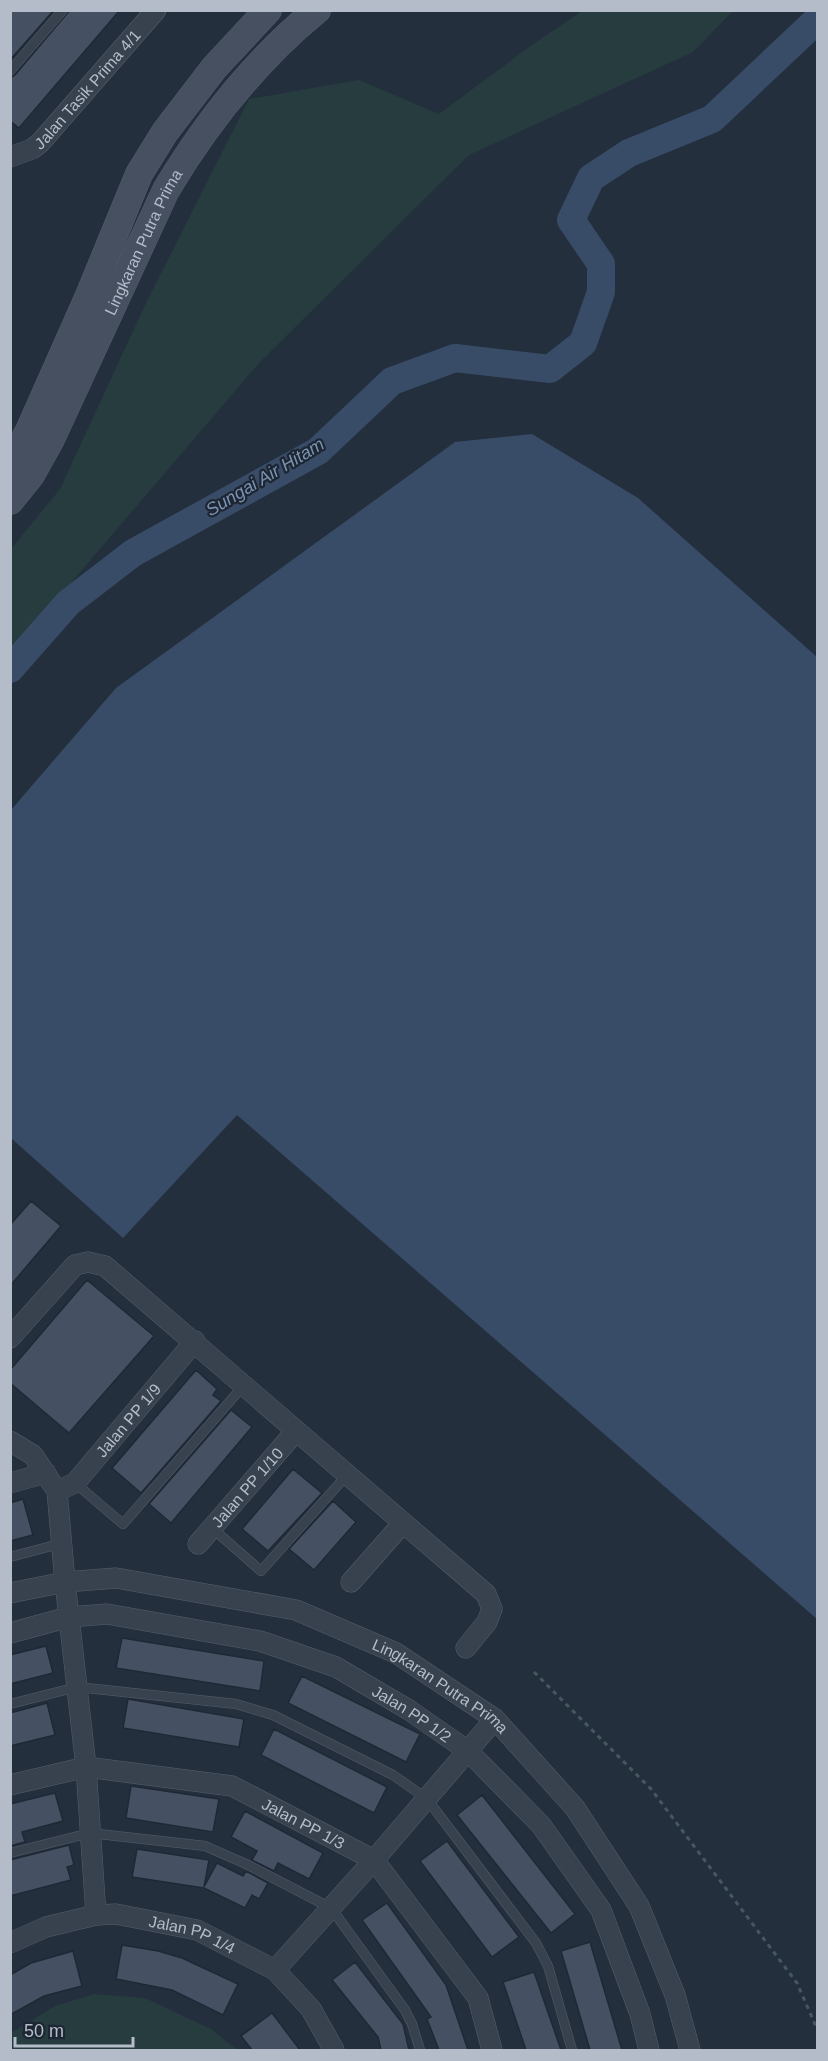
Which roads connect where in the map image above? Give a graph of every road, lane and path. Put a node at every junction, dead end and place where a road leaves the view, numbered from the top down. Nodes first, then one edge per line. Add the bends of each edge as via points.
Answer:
1 (63, 10) edge
2 (156, 10) edge
3 (270, 10) edge
4 (317, 10) edge
5 (291, 32) junction
6 (10, 71) edge
7 (10, 157) edge
8 (10, 464) edge
9 (10, 501) edge
10 (10, 1338) edge
11 (195, 1341) junction
12 (244, 1385) junction
13 (296, 1431) junction
14 (10, 1441) edge
15 (46, 1473) junction
16 (346, 1475) junction
17 (10, 1483) edge
18 (75, 1483) junction
19 (57, 1491) junction
20 (402, 1524) junction
21 (212, 1528) junction
22 (63, 1544) junction
23 (198, 1544) dead end
24 (10, 1557) edge
25 (65, 1582) junction
26 (351, 1582) dead end
27 (10, 1593) edge
28 (69, 1617) junction
29 (10, 1633) edge
30 (466, 1648) dead end
31 (534, 1672) dead end
32 (77, 1687) junction
33 (10, 1704) edge
34 (495, 1719) junction
35 (468, 1751) junction
36 (86, 1767) junction
37 (10, 1785) edge
38 (428, 1798) junction
39 (90, 1833) junction
40 (10, 1853) edge
41 (374, 1860) junction
42 (331, 1908) junction
43 (96, 1915) junction
44 (10, 1943) edge
45 (275, 1970) junction
46 (818, 2031) edge
47 (334, 2050) edge
48 (420, 2050) edge
49 (492, 2050) edge
50 (572, 2050) edge
51 (649, 2050) edge
52 (690, 2050) edge

1 - 6 lane
2 - 7 street, Jalan Tasik Prima 4/1 via 40,143
3 - 5 street
3 - 8 main road, Lingkaran Putra Prima via 214,69 165,132 139,174 34,421
4 - 5 main road, Lingkaran Putra Prima
5 - 9 main road, Lingkaran Putra Prima via 238,88 188,152 166,190 51,439 31,475
10 - 11 street via 75,1265 88,1262 105,1266
11 - 12 street
11 - 18 street, Jalan PP 1/9
12 - 13 street
12 - 18 lane via 123,1524
13 - 16 street
13 - 21 street, Jalan PP 1/10
14 - 15 street via 33,1455
15 - 17 street
15 - 19 street
16 - 20 street
16 - 21 lane via 261,1571
18 - 19 street, Jalan PP 1/9
19 - 22 street
20 - 26 street
20 - 30 street via 486,1594 492,1609 487,1622
21 - 23 street, Jalan PP 1/10
22 - 24 lane
22 - 25 street
25 - 27 street, Lingkaran Putra Prima
25 - 28 street
25 - 34 street, Lingkaran Putra Prima via 116,1578 296,1610 396,1653
28 - 29 street, Jalan PP 1/2
28 - 32 street
28 - 35 street, Jalan PP 1/2 via 107,1614 260,1641 336,1667
31 - 46 path via 651,1789 797,1983
32 - 33 lane
32 - 36 street
32 - 38 lane via 236,1704 273,1715 393,1775
34 - 35 street
34 - 52 street, Lingkaran Putra Prima via 575,1808 639,1906 675,1995
35 - 38 street
35 - 51 street, Jalan PP 1/2 via 541,1825 601,1910 640,2014
36 - 37 street, Jalan PP 1/3
36 - 39 street
36 - 41 street, Jalan PP 1/3 via 232,1786
38 - 41 street
38 - 50 lane via 536,1943 548,1966
39 - 40 lane
39 - 42 lane via 205,1846
39 - 43 street
41 - 42 street
41 - 49 street, Jalan PP 1/3 via 478,1998
42 - 45 street
42 - 48 lane via 405,2010
43 - 44 street, Jalan PP 1/4 via 46,1927
43 - 45 street, Jalan PP 1/4 via 116,1914 197,1930
45 - 47 street, Jalan PP 1/4 via 311,2009

